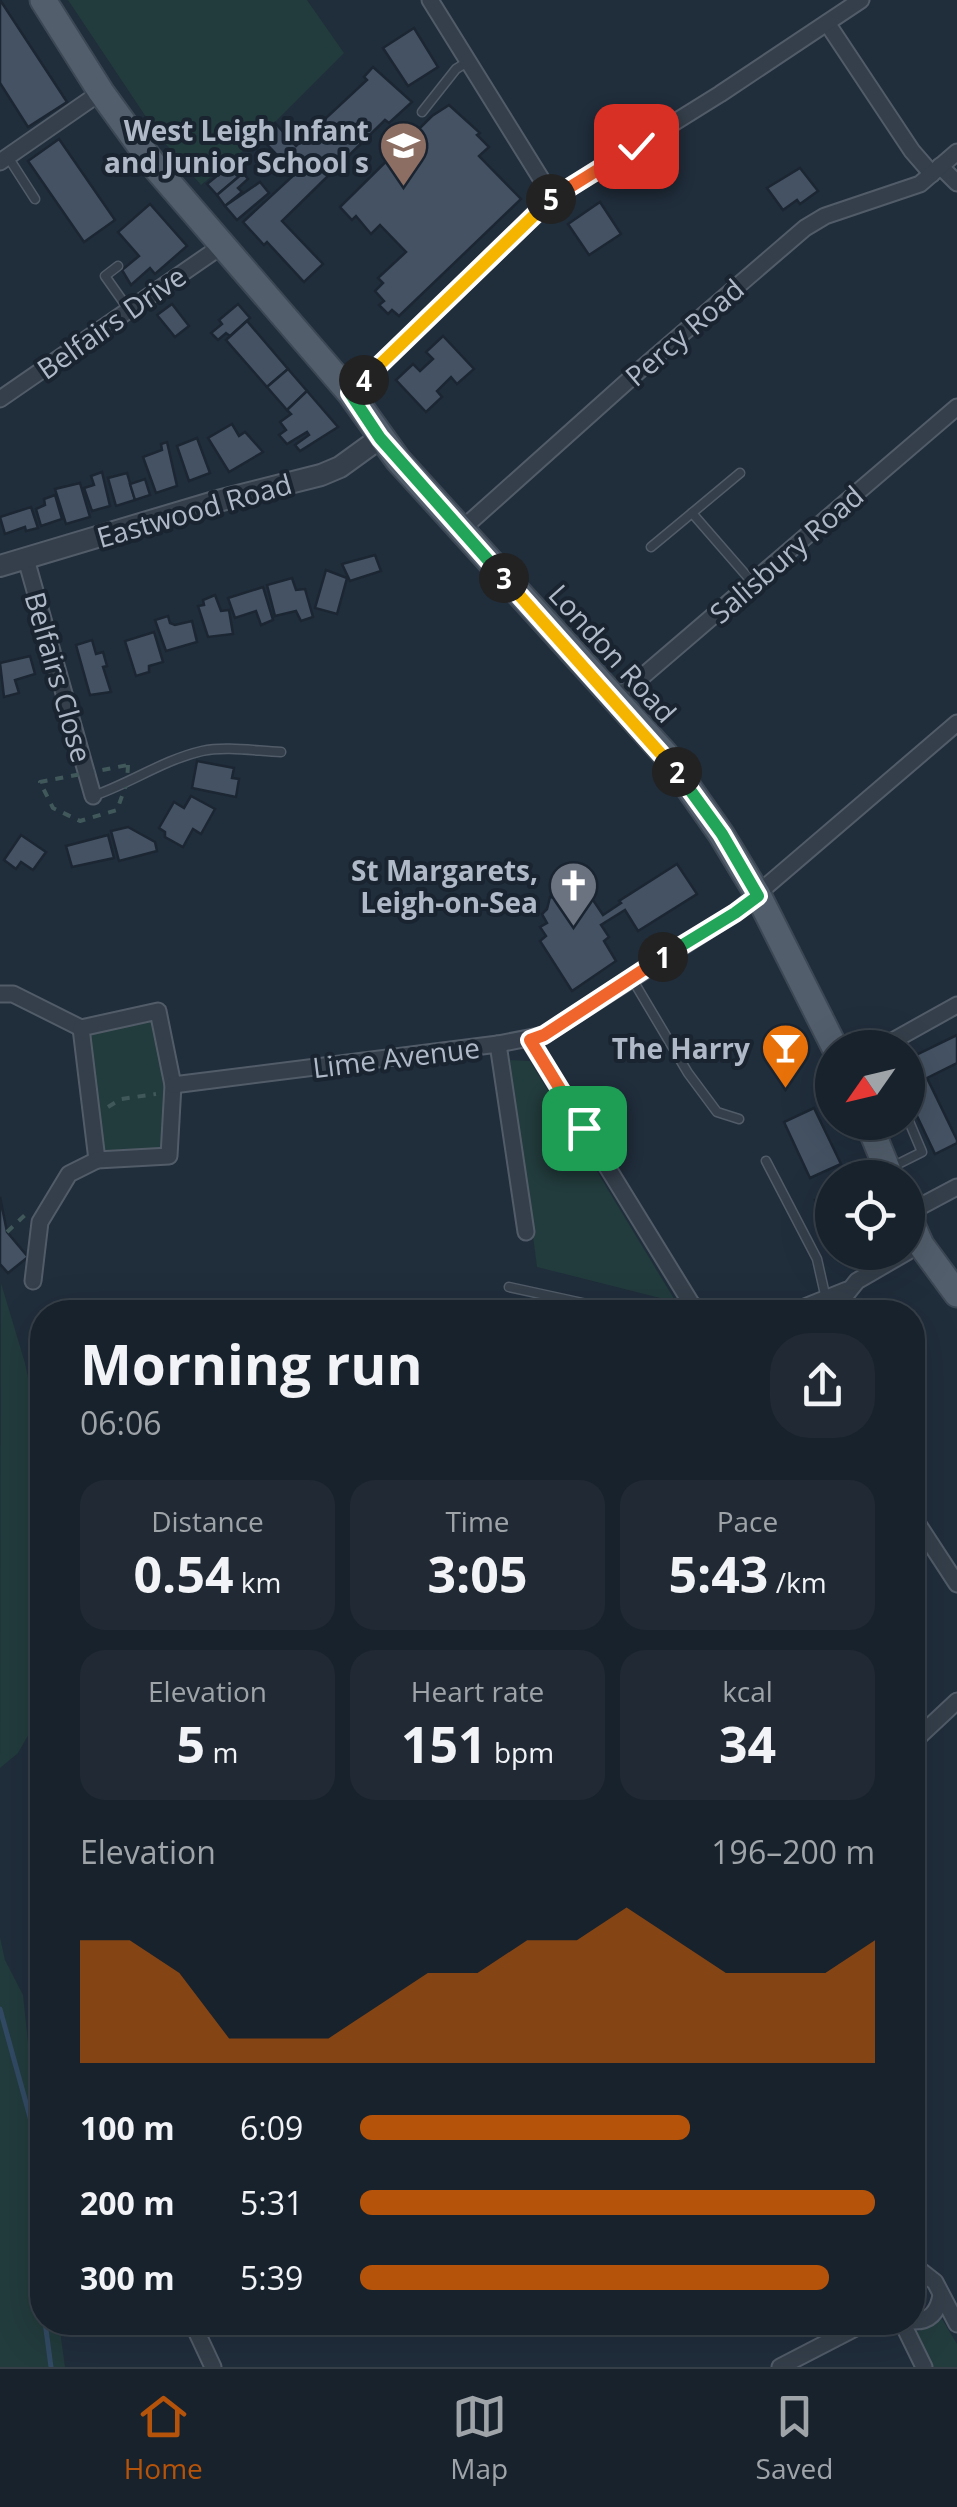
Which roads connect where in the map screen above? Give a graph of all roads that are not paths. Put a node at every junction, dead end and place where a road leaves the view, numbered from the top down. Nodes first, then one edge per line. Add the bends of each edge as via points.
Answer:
1 (43, 0) edge
2 (430, 0) edge
3 (860, 0) edge
4 (827, 23) junction
5 (468, 61) junction
6 (101, 92) junction
7 (422, 112) dead end
8 (957, 152) edge
9 (4, 160) edge
10 (936, 170) junction
11 (957, 183) edge
12 (553, 198) junction
13 (36, 199) dead end
14 (223, 245) junction
15 (118, 266) dead end
16 (129, 310) junction
17 (350, 393) junction
18 (0, 399) edge
19 (957, 408) edge
20 (380, 438) junction
21 (740, 473) dead end
22 (692, 513) junction
23 (461, 530) junction
24 (651, 547) dead end
25 (26, 559) junction
26 (0, 566) edge
27 (752, 582) junction
28 (615, 700) junction
29 (957, 723) edge
30 (281, 752) dead end
31 (93, 796) joint
32 (758, 896) junction
33 (631, 977) junction
34 (0, 994) edge
35 (957, 1006) edge
36 (81, 1028) junction
37 (826, 1030) edge
38 (913, 1030) edge
39 (530, 1040) junction
40 (498, 1044) junction
41 (172, 1090) junction
42 (740, 1120) dead end
43 (917, 1140) edge
44 (96, 1160) junction
45 (910, 1160) edge
46 (766, 1161) dead end
47 (957, 1187) edge
48 (925, 1205) edge
49 (526, 1232) dead end
50 (925, 1263) edge
51 (880, 1270) edge
52 (33, 1281) dead end
53 (510, 1286) dead end
54 (957, 1294) edge
55 (571, 1300) edge
56 (684, 1300) edge
57 (828, 1300) edge
58 (836, 1300) edge
59 (925, 1535) edge
60 (957, 1584) edge
61 (957, 1700) edge
62 (925, 1731) edge
63 (925, 2278) edge
64 (941, 2296) junction
65 (925, 2318) edge
66 (957, 2324) edge
67 (198, 2335) edge
68 (841, 2335) edge
69 (908, 2335) edge
70 (213, 2367) edge
71 (780, 2367) edge
72 (924, 2367) edge

1 - 6 main road, London Road
2 - 5 street
3 - 4 street
4 - 10 street via 912,152
4 - 12 street
5 - 7 lane
5 - 12 street
6 - 9 street
6 - 14 main road, London Road
8 - 10 street, Percy Road
9 - 13 lane
10 - 11 street
10 - 23 street, Percy Road via 912,188 805,228
12 - 17 street
14 - 16 street, Belfairs Drive
14 - 17 main road, London Road
15 - 16 lane via 105,276
16 - 18 street, Belfairs Drive
17 - 20 main road, London Road
19 - 27 street, Salisbury Road
20 - 23 main road, London Road
20 - 25 street, Eastwood Road via 321,475
21 - 22 lane
22 - 24 lane
22 - 27 lane
23 - 28 main road, London Road
25 - 26 street, Eastwood Road
25 - 31 street, Belfairs Close
27 - 28 street, Salisbury Road
28 - 32 main road, London Road via 665,754
29 - 32 street, Lime Avenue
30 - 31 lane via 206,750
32 - 33 street, Lime Avenue
32 - 37 main road, London Road
33 - 39 street, Lime Avenue
33 - 42 lane via 717,1112
34 - 36 street
35 - 38 street
36 - 41 street via 158,1011
36 - 44 street
39 - 40 street, Lime Avenue
39 - 56 street
40 - 41 street, Lime Avenue
40 - 49 street
41 - 44 street via 168,1156
43 - 45 lane via 922,1152
44 - 52 street via 70,1174 40,1222
46 - 57 lane via 818,1258
47 - 48 street
50 - 54 main road
51 - 58 street
53 - 55 lane
59 - 60 street
61 - 62 street
63 - 64 street
64 - 65 street via 936,2312
64 - 66 street
67 - 70 street
68 - 71 street
69 - 72 street

